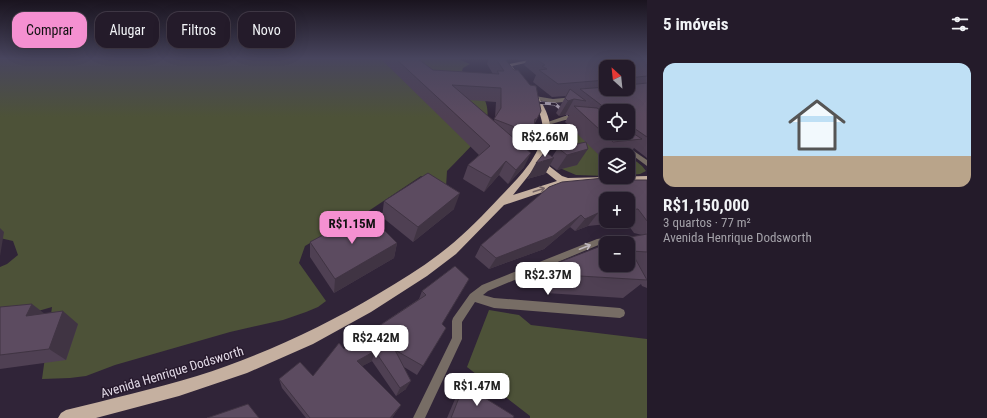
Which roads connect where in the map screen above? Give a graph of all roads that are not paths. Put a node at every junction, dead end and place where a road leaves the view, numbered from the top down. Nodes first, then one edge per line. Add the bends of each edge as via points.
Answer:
1 (519, 79) edge
2 (535, 98) junction
3 (583, 98) edge
4 (563, 100) junction
5 (569, 105) edge
6 (575, 110) edge
7 (581, 115) edge
8 (587, 120) edge
9 (548, 123) junction
10 (618, 142) edge
11 (536, 159) junction
12 (647, 164) edge
13 (647, 179) edge
14 (567, 181) junction
15 (502, 202) junction
16 (647, 244) edge
17 (473, 298) junction
18 (620, 313) dead end
19 (66, 418) edge
20 (419, 418) edge

1 - 2 main road
2 - 4 street
2 - 9 main road
3 - 4 street
4 - 5 street
6 - 7 street
8 - 9 street via 565,118
9 - 11 main road, Avenida Henrique Dodsworth via 544,143
10 - 12 street
11 - 14 main road via 559,178
11 - 15 main road, Avenida Henrique Dodsworth
13 - 14 main road
15 -> 14 main road
15 - 19 main road, Avenida Henrique Dodsworth via 451,252 405,284 304,341 216,377
17 -> 16 street via 484,288 600,241 638,241
17 - 18 street via 494,303
17 - 20 street via 457,321 457,339

